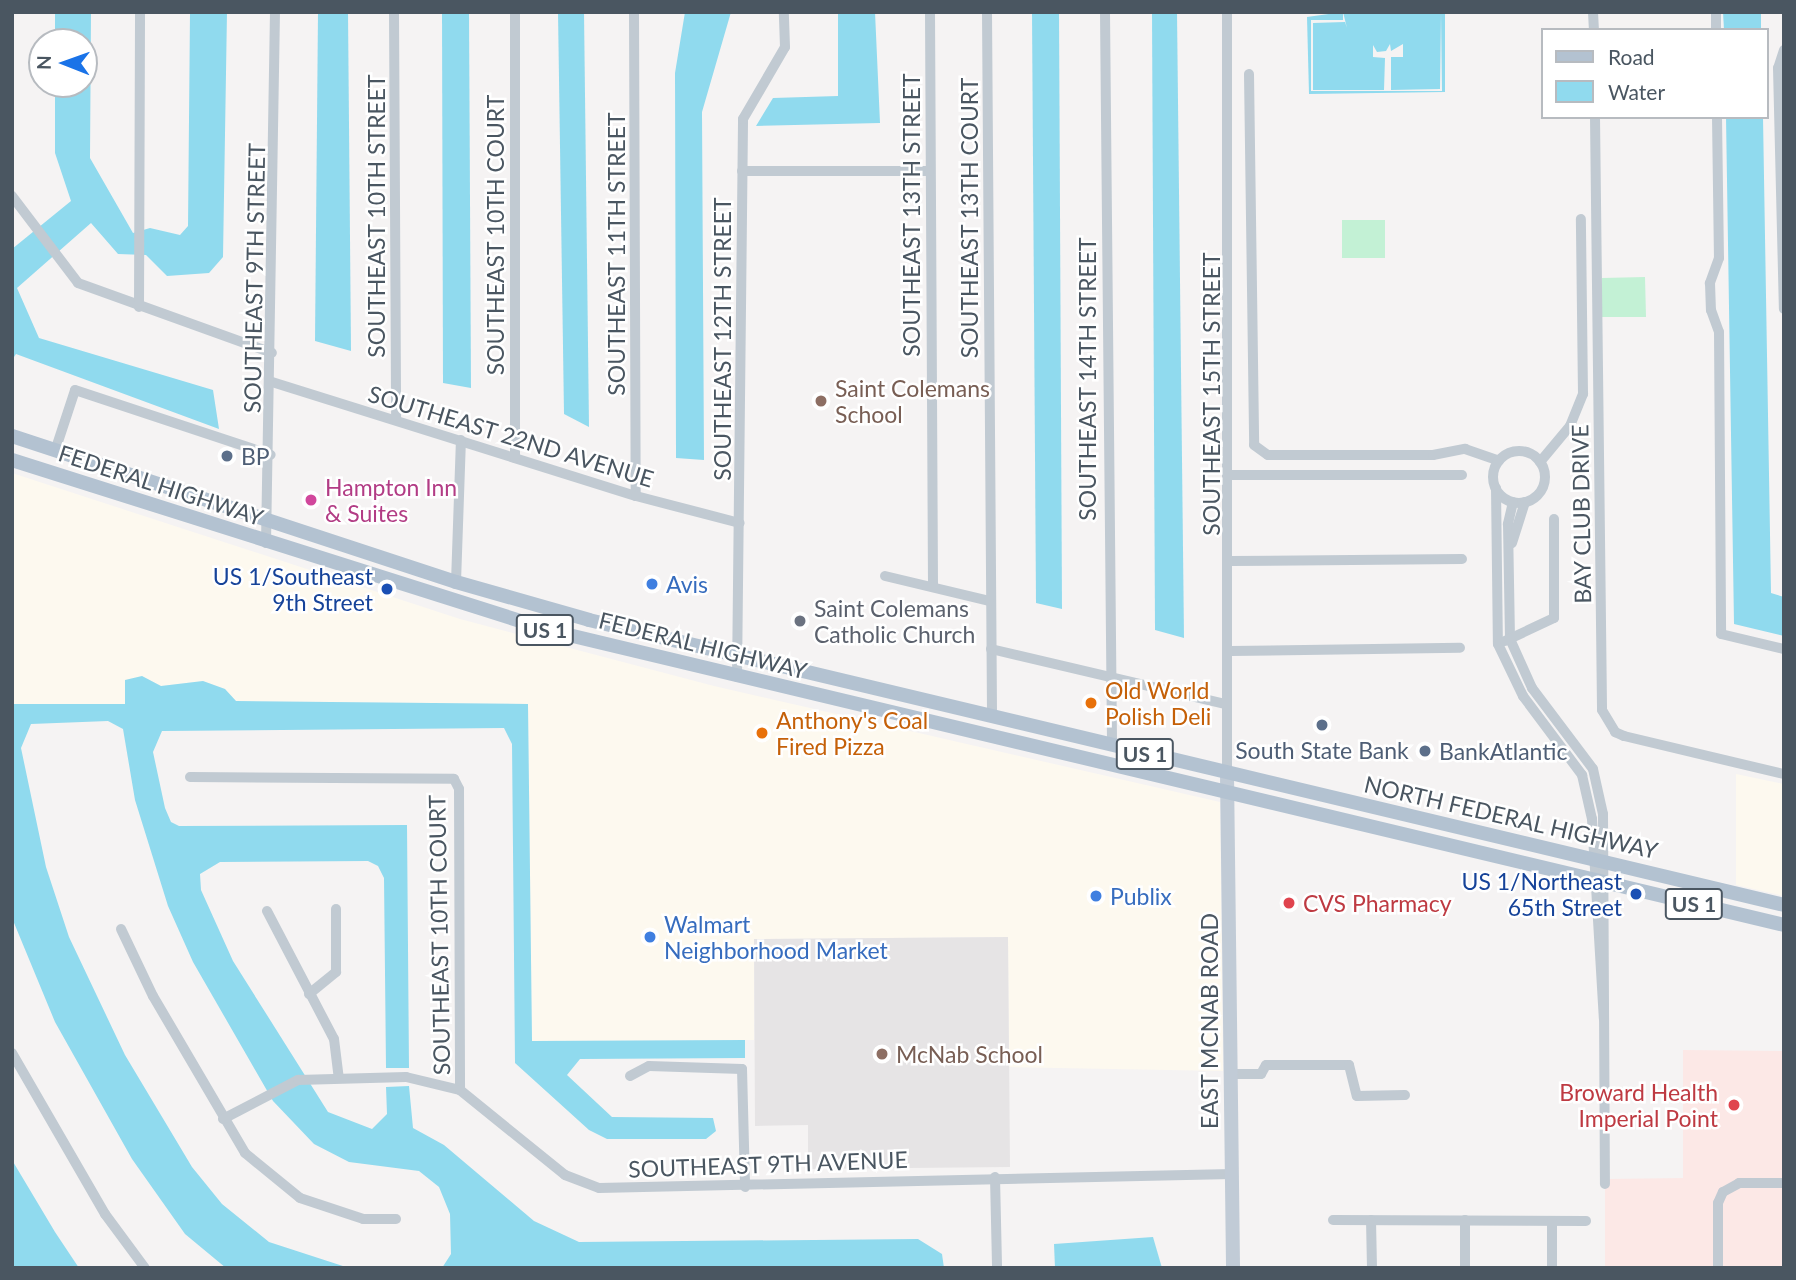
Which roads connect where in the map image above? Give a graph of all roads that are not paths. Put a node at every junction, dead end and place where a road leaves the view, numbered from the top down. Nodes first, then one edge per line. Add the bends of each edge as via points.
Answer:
1 (140, 12) edge
2 (275, 12) edge
3 (394, 12) edge
4 (515, 12) edge
5 (634, 12) edge
6 (784, 12) edge
7 (930, 12) edge
8 (987, 12) edge
9 (1105, 12) edge
10 (1227, 12) edge
11 (1784, 50) edge
12 (1248, 74) dead end
13 (1595, 119) edge
14 (1717, 119) edge
15 (742, 171) junction
16 (929, 172) junction
17 (12, 196) edge
18 (1783, 211) edge
19 (1581, 219) dead end
20 (139, 307) junction
21 (1784, 309) edge
22 (272, 353) junction
23 (272, 382) junction
24 (396, 420) junction
25 (12, 436) edge
26 (461, 440) junction
27 (55, 451) junction
28 (271, 455) junction
29 (514, 458) junction
30 (12, 460) edge
31 (1499, 461) junction
32 (1540, 462) junction
33 (113, 470) junction
34 (1230, 475) junction
35 (1462, 475) dead end
36 (71, 479) junction
37 (141, 480) junction
38 (1496, 488) junction
39 (104, 490) junction
40 (636, 496) junction
41 (1519, 502) junction
42 (1554, 519) dead end
43 (269, 522) junction
44 (740, 523) junction
45 (1496, 529) junction
46 (1508, 529) junction
47 (266, 544) junction
48 (1508, 555) junction
49 (1462, 559) dead end
50 (1231, 561) junction
51 (885, 576) dead end
52 (456, 582) junction
53 (933, 586) junction
54 (497, 595) junction
55 (427, 596) junction
56 (989, 601) junction
57 (465, 607) junction
58 (1510, 639) junction
59 (1498, 644) junction
60 (1460, 648) dead end
61 (991, 649) junction
62 (1784, 649) edge
63 (1231, 651) junction
64 (738, 657) junction
65 (737, 677) junction
66 (1113, 677) junction
67 (1225, 704) junction
68 (992, 717) junction
69 (1022, 724) junction
70 (955, 728) junction
71 (984, 735) junction
72 (1112, 746) junction
73 (1227, 774) junction
74 (1784, 774) edge
75 (190, 778) dead end
76 (1230, 794) junction
77 (1438, 823) junction
78 (1471, 831) junction
79 (1406, 835) junction
80 (1438, 843) junction
81 (1598, 862) junction
82 (1599, 882) junction
83 (1784, 905) edge
84 (335, 909) dead end
85 (267, 911) dead end
86 (1784, 925) edge
87 (121, 929) dead end
88 (309, 994) junction
89 (12, 1053) edge
90 (1233, 1074) junction
91 (630, 1076) dead end
92 (339, 1077) junction
93 (460, 1090) junction
94 (1405, 1095) dead end
95 (223, 1118) junction
96 (1232, 1174) junction
97 (995, 1177) junction
98 (1784, 1183) edge
99 (1605, 1184) dead end
100 (745, 1187) junction
101 (396, 1219) dead end
102 (1333, 1220) dead end
103 (1371, 1220) junction
104 (1465, 1220) junction
105 (1552, 1220) junction
106 (1586, 1221) dead end
107 (145, 1268) edge
108 (997, 1268) edge
109 (1233, 1268) edge
110 (1372, 1268) edge
111 (1465, 1268) edge
112 (1552, 1268) edge
113 (1718, 1268) edge

1 - 20 street
2 - 22 street, SOUTHEAST 9TH STREET
3 - 24 street, SOUTHEAST 10TH STREET
4 - 29 street, SOUTHEAST 10TH COURT
5 - 40 street, SOUTHEAST 11TH STREET
6 - 15 street, SOUTHEAST 12TH STREET via 785,47 743,119
7 - 16 street, SOUTHEAST 13TH STREET
8 - 56 street, SOUTHEAST 13TH COURT
9 - 66 street, SOUTHEAST 14TH STREET
10 - 34 street, SOUTHEAST 15TH STREET
11 - 18 street via 1778,68
12 - 31 street via 1254,445 1268,455 1433,454 1465,449
13 - 74 street, BAY CLUB DRIVE via 1602,710 1615,733
14 - 62 street via 1719,258 1710,283 1713,323 1720,332 1721,634
15 - 16 street
15 - 44 street, SOUTHEAST 12TH STREET
16 - 53 street, SOUTHEAST 13TH STREET
17 - 20 street via 34,219 59,260 90,290
18 - 21 street
19 - 32 street via 1583,394 1570,426
20 - 22 street
22 - 23 street, SOUTHEAST 9TH STREET
23 - 24 street, SOUTHEAST 22ND AVENUE
23 - 28 street, SOUTHEAST 9TH STREET
24 - 26 street, SOUTHEAST 22ND AVENUE
25 - 27 main road, FEDERAL HIGHWAY / US 1
26 - 29 street, SOUTHEAST 22ND AVENUE
26 - 52 street
27 - 28 street via 75,390
27 - 33 main road, FEDERAL HIGHWAY / US 1
28 - 43 street, SOUTHEAST 9TH STREET
29 - 40 street, SOUTHEAST 22ND AVENUE
30 - 36 main road, FEDERAL HIGHWAY / US 1
31 - 32 street via 1520,452
31 - 38 street
32 - 41 street via 1544,484
33 - 36 main road
33 - 37 main road, FEDERAL HIGHWAY / US 1
34 - 35 street
34 - 50 street, SOUTHEAST 15TH STREET
36 - 39 main road, FEDERAL HIGHWAY / US 1
37 - 39 main road
37 - 43 main road, FEDERAL HIGHWAY / US 1
38 - 41 street
38 - 45 street
39 - 47 main road, FEDERAL HIGHWAY / US 1
40 - 44 street, SOUTHEAST 22ND AVENUE
41 - 46 street
41 - 48 street
42 - 58 street via 1554,618
43 - 47 street, SOUTHEAST 9TH STREET
43 - 52 main road, FEDERAL HIGHWAY / US 1
44 - 64 street, SOUTHEAST 12TH STREET
45 - 46 street
45 - 59 street
46 - 48 street
47 - 55 main road, FEDERAL HIGHWAY / US 1
48 - 58 street
49 - 50 street
50 - 63 street, SOUTHEAST 15TH STREET
51 - 53 street
52 - 54 main road, FEDERAL HIGHWAY / US 1
52 - 55 main road via 445,592
53 - 56 street
54 - 57 main road
54 - 64 main road, FEDERAL HIGHWAY / US 1
55 - 57 main road, FEDERAL HIGHWAY / US 1
56 - 61 street, SOUTHEAST 13TH COURT
57 - 65 main road, FEDERAL HIGHWAY / US 1
58 - 59 street
58 - 81 street via 1532,688 1593,769 1603,814
59 - 81 street via 1523,696 1582,775
60 - 63 street
61 - 66 street
61 - 68 street, SOUTHEAST 13TH COURT
63 - 67 street, SOUTHEAST 15TH STREET
64 - 65 street, SOUTHEAST 12TH STREET
64 - 68 main road, FEDERAL HIGHWAY / US 1
65 - 70 main road, FEDERAL HIGHWAY / US 1
66 - 67 street
66 - 72 street, SOUTHEAST 14TH STREET
67 - 73 street, SOUTHEAST 15TH STREET
68 - 69 main road, FEDERAL HIGHWAY / US 1
68 - 70 main road
69 - 71 main road
69 - 72 main road, FEDERAL HIGHWAY / US 1
70 - 71 main road, FEDERAL HIGHWAY / US 1
71 - 76 main road, FEDERAL HIGHWAY / US 1
72 - 73 main road, FEDERAL HIGHWAY / US 1
73 - 76 street, EAST MCNAB ROAD
73 - 77 main road, NORTH FEDERAL HIGHWAY / US 1
75 - 93 street, SOUTHEAST 10TH COURT via 454,779 459,789
76 - 79 main road, NORTH FEDERAL HIGHWAY / US 1
76 - 90 street, EAST MCNAB ROAD
77 - 78 main road, NORTH FEDERAL HIGHWAY / US 1
77 - 79 main road
78 - 80 main road
78 - 81 main road, NORTH FEDERAL HIGHWAY / US 1
79 - 80 main road, NORTH FEDERAL HIGHWAY / US 1
80 - 82 main road, NORTH FEDERAL HIGHWAY / US 1
81 - 82 street
81 - 83 main road, NORTH FEDERAL HIGHWAY / US 1
82 - 86 main road, NORTH FEDERAL HIGHWAY / US 1
82 - 99 street
84 - 88 street via 335,972
85 - 88 street
87 - 95 street
88 - 92 street via 334,1039
89 - 107 street via 105,1214
90 - 94 street via 1261,1074 1266,1065 1349,1065 1357,1096
90 - 96 street, EAST MCNAB ROAD
91 - 100 street via 649,1066 741,1069
92 - 93 street, SOUTHEAST 9TH AVENUE via 417,1078
92 - 95 street, SOUTHEAST 9TH AVENUE via 305,1079
93 - 100 street, SOUTHEAST 9TH AVENUE via 583,1184 619,1189
95 - 101 street via 270,1179 300,1198 363,1219
96 - 97 street, SOUTHEAST 9TH AVENUE
96 - 109 street, EAST MCNAB ROAD
97 - 100 street, SOUTHEAST 9TH AVENUE
97 - 108 street
98 - 113 street via 1730,1187 1717,1202
102 - 103 street
103 - 104 street
103 - 110 street
104 - 105 street
104 - 111 street
105 - 106 street
105 - 112 street

